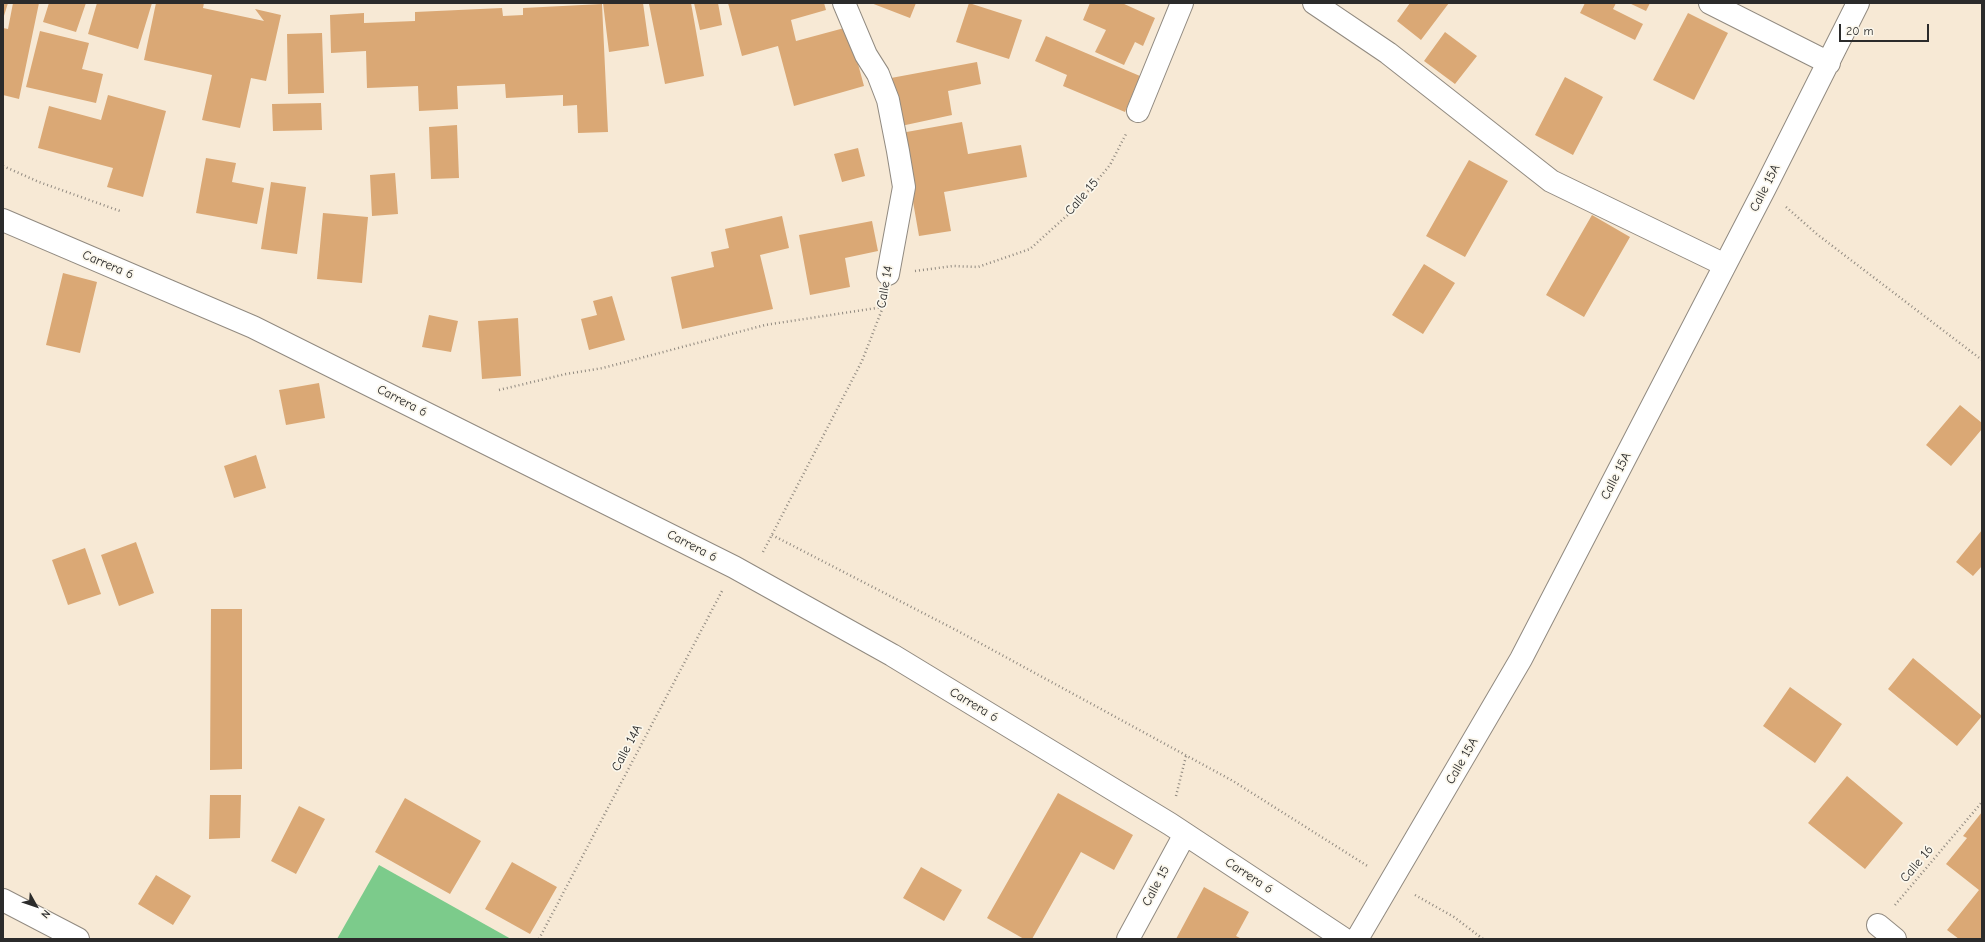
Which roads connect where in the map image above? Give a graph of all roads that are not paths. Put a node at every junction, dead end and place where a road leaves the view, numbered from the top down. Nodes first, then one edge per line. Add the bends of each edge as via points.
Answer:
1 (844, 3) edge
2 (1182, 3) edge
3 (1314, 3) edge
4 (1710, 3) edge
5 (1858, 3) edge
6 (1829, 63) junction
7 (1138, 111) road end
8 (3, 220) edge
9 (1725, 265) junction
10 (888, 274) road end
11 (1177, 829) junction
12 (3, 900) edge
13 (1878, 925) road end
14 (78, 939) edge
15 (1128, 939) edge
16 (1344, 939) edge
17 (1357, 939) edge
18 (1895, 939) edge

1 - 10 street, Calle 14 via 888,100 904,187
2 - 7 street
3 - 9 street via 1388,53 1551,181
4 - 6 street
5 - 6 street, Calle 15A
6 - 9 street, Calle 15A
8 - 11 street, Carrera 6 via 253,327 742,572 892,655
9 - 17 street, Calle 15A via 1521,659
11 - 15 street, Calle 15
11 - 16 street, Carrera 6
12 - 14 street
13 - 18 street

